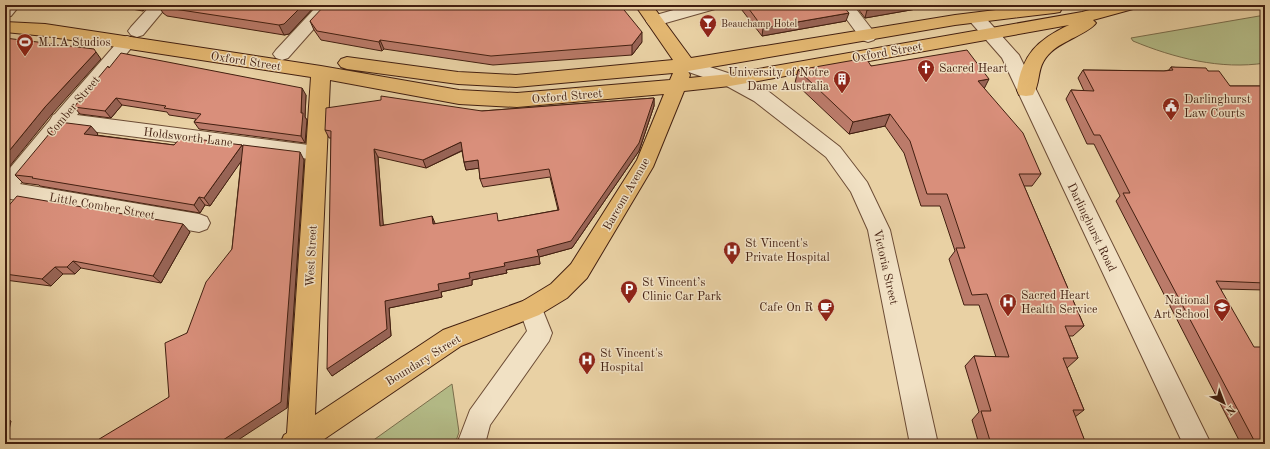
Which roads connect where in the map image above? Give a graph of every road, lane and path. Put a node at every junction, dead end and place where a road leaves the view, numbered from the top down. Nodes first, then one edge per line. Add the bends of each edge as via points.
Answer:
1 (12, 5) edge
2 (160, 5) edge
3 (327, 5) edge
4 (643, 5) edge
5 (709, 5) edge
6 (844, 5) edge
7 (1081, 5) edge
8 (1126, 5) edge
9 (1131, 5) edge
10 (5, 12) edge
11 (976, 18) junction
12 (655, 21) junction
13 (5, 27) edge
14 (990, 33) junction
15 (132, 36) junction
16 (868, 36) junction
17 (282, 54) junction
18 (686, 65) junction
19 (321, 72) junction
20 (730, 80) junction
21 (676, 86) junction
22 (1026, 90) junction
23 (60, 120) junction
24 (316, 150) junction
25 (5, 189) edge
26 (199, 222) dead end
27 (559, 291) joint
28 (531, 308) junction
29 (297, 442) edge
30 (471, 444) edge
31 (924, 444) edge
32 (1197, 444) edge

1 - 10 street
2 - 15 street, Comber Street
3 - 17 street
4 - 12 main road
5 - 12 street
6 - 16 street
7 - 11 main road, Oxford Street
8 - 14 main road, Oxford Street via 1082,17
9 - 22 main road via 1073,29 1046,46 1032,63 1027,75
10 - 15 main road, Oxford Street via 39,16
11 - 14 street, Darlinghurst Road
11 - 16 main road, Oxford Street
12 - 18 main road
13 - 15 main road, Oxford Street
14 - 20 main road, Oxford Street
14 - 22 street, Darlinghurst Road via 1010,55
15 - 17 main road, Oxford Street
15 - 19 main road, Oxford Street
15 - 23 street, Comber Street
16 - 18 main road, Oxford Street
17 - 18 main road, Oxford Street via 482,80 516,80
18 - 20 street, Victoria Street
18 - 21 main road, Barcom Avenue
19 - 21 main road, Oxford Street via 459,97 491,100 518,100
19 - 24 main road, West Street
20 - 21 main road, Oxford Street
20 - 31 street, Victoria Street via 758,94 833,152 860,188 879,230
21 - 27 main road, Barcom Avenue via 646,162 579,271
22 - 32 street, Darlinghurst Road
23 - 24 street, Holdsworth Lane via 309,152
23 - 25 street, Comber Street
24 - 29 main road, West Street
25 - 26 street, Little Comber Street
27 - 28 main road, Boundary Street
28 - 29 main road, Boundary Street via 452,338
28 - 30 street via 540,333 479,419

